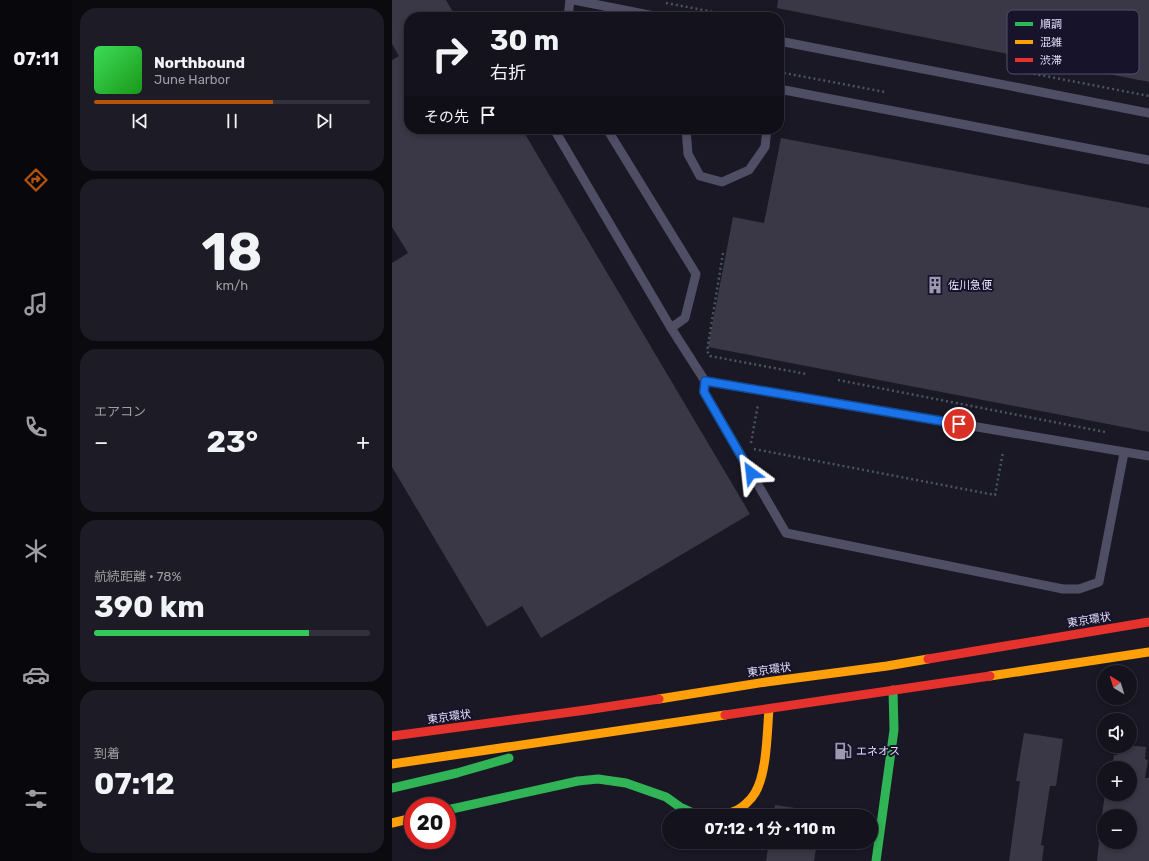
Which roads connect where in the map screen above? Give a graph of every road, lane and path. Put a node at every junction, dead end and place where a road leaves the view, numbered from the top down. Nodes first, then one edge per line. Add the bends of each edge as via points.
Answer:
1 (570, 0) edge
2 (574, 0) edge
3 (660, 1) dead end
4 (610, 3) edge
5 (569, 12) edge
6 (642, 12) edge
7 (715, 12) edge
8 (784, 43) edge
9 (784, 90) edge
10 (1149, 113) edge
11 (557, 134) edge
12 (610, 134) edge
13 (686, 134) edge
14 (766, 134) edge
15 (1149, 160) edge
16 (723, 253) dead end
17 (671, 328) junction
18 (806, 374) dead end
19 (838, 380) dead end
20 (705, 381) junction
21 (758, 404) dead end
22 (1108, 432) dead end
23 (750, 448) junction
24 (1003, 452) dead end
25 (1124, 452) junction
26 (753, 454) dead end
27 (1149, 456) edge
28 (1149, 622) edge
29 (1149, 652) edge
30 (893, 690) junction
31 (769, 709) junction
32 (589, 734) junction
33 (392, 736) edge
34 (392, 764) edge
35 (392, 788) edge
36 (456, 808) edge
37 (684, 809) edge
38 (740, 809) edge
39 (404, 820) edge
40 (392, 823) edge
41 (876, 861) edge

1 - 5 lane
2 - 4 lane
3 - 7 path
4 - 6 lane
8 - 10 lane
9 - 15 lane
11 - 17 lane
12 - 17 lane via 696,274 685,318
13 - 14 lane via 688,154 700,176 722,182 749,170 765,147
16 - 18 path via 707,351 710,356
17 - 20 lane
19 - 22 path
20 - 25 lane
20 - 25 lane via 704,392 786,532 1063,589 1079,589 1099,582
21 - 23 path
23 - 24 path via 995,495
23 - 26 path
25 - 27 lane
28 - 33 main road, 東京環状 via 888,666
29 - 30 main road
30 - 31 main road
30 - 41 main road via 894,730
31 - 32 main road
31 - 38 main road via 766,761 755,794
32 - 34 main road
32 - 35 main road via 457,773
36 - 37 main road via 578,781 598,779 626,783 666,797
39 - 40 main road

